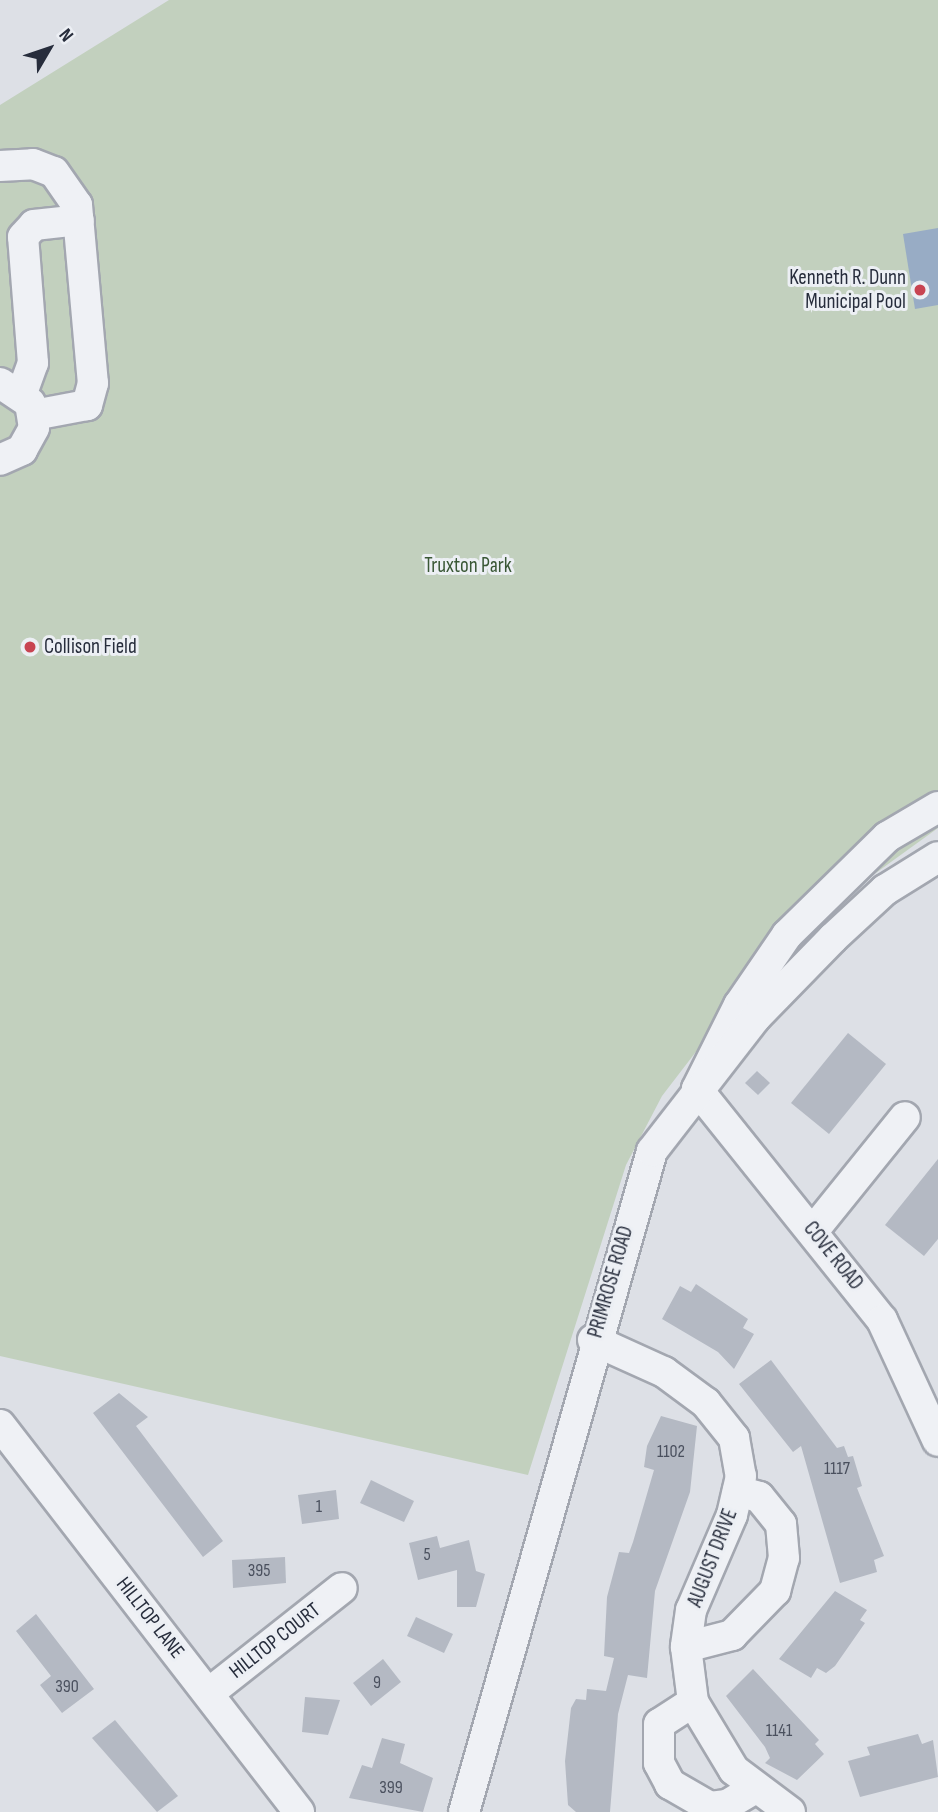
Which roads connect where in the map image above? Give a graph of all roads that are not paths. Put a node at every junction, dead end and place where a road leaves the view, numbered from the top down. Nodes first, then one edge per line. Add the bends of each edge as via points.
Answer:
1 (0, 166) edge
2 (79, 220) junction
3 (19, 397) edge
4 (0, 460) edge
5 (938, 807) edge
6 (938, 857) edge
7 (697, 1090) junction
8 (905, 1117) dead end
9 (813, 1231) junction
10 (593, 1340) junction
11 (0, 1425) edge
12 (938, 1441) edge
13 (9, 1450) edge
14 (738, 1490) junction
15 (342, 1588) dead end
16 (686, 1647) junction
17 (209, 1693) junction
18 (692, 1702) junction
19 (754, 1789) junction
20 (299, 1812) edge
21 (464, 1812) edge
22 (790, 1812) edge

1 - 2 street via 33,164 54,172 77,205
2 - 3 street via 33,225 23,237 33,363
2 - 3 street via 87,405
3 - 4 street via 30,440
5 - 7 street via 887,837 787,935 739,1005
6 - 7 street, PRIMROSE ROAD via 885,890 833,938
7 - 9 street, COVE ROAD
7 - 10 street, PRIMROSE ROAD via 652,1151
8 - 9 street
9 - 12 street, COVE ROAD via 882,1320
10 - 14 street, AUGUST DRIVE via 664,1372 706,1403 734,1438
10 - 21 street, PRIMROSE ROAD
11 - 13 street, HILLTOP LANE
13 - 17 street, HILLTOP LANE
14 - 16 street, AUGUST DRIVE via 691,1610
14 - 16 street via 759,1497 781,1524 784,1558 775,1591 732,1635
15 - 17 street, HILLTOP COURT
16 - 18 street, AUGUST DRIVE
17 - 20 street, HILLTOP LANE
18 - 19 street, AUGUST DRIVE via 717,1747
18 - 19 street via 659,1724 655,1743 670,1784 710,1807 727,1805
19 - 22 street, AUGUST DRIVE

